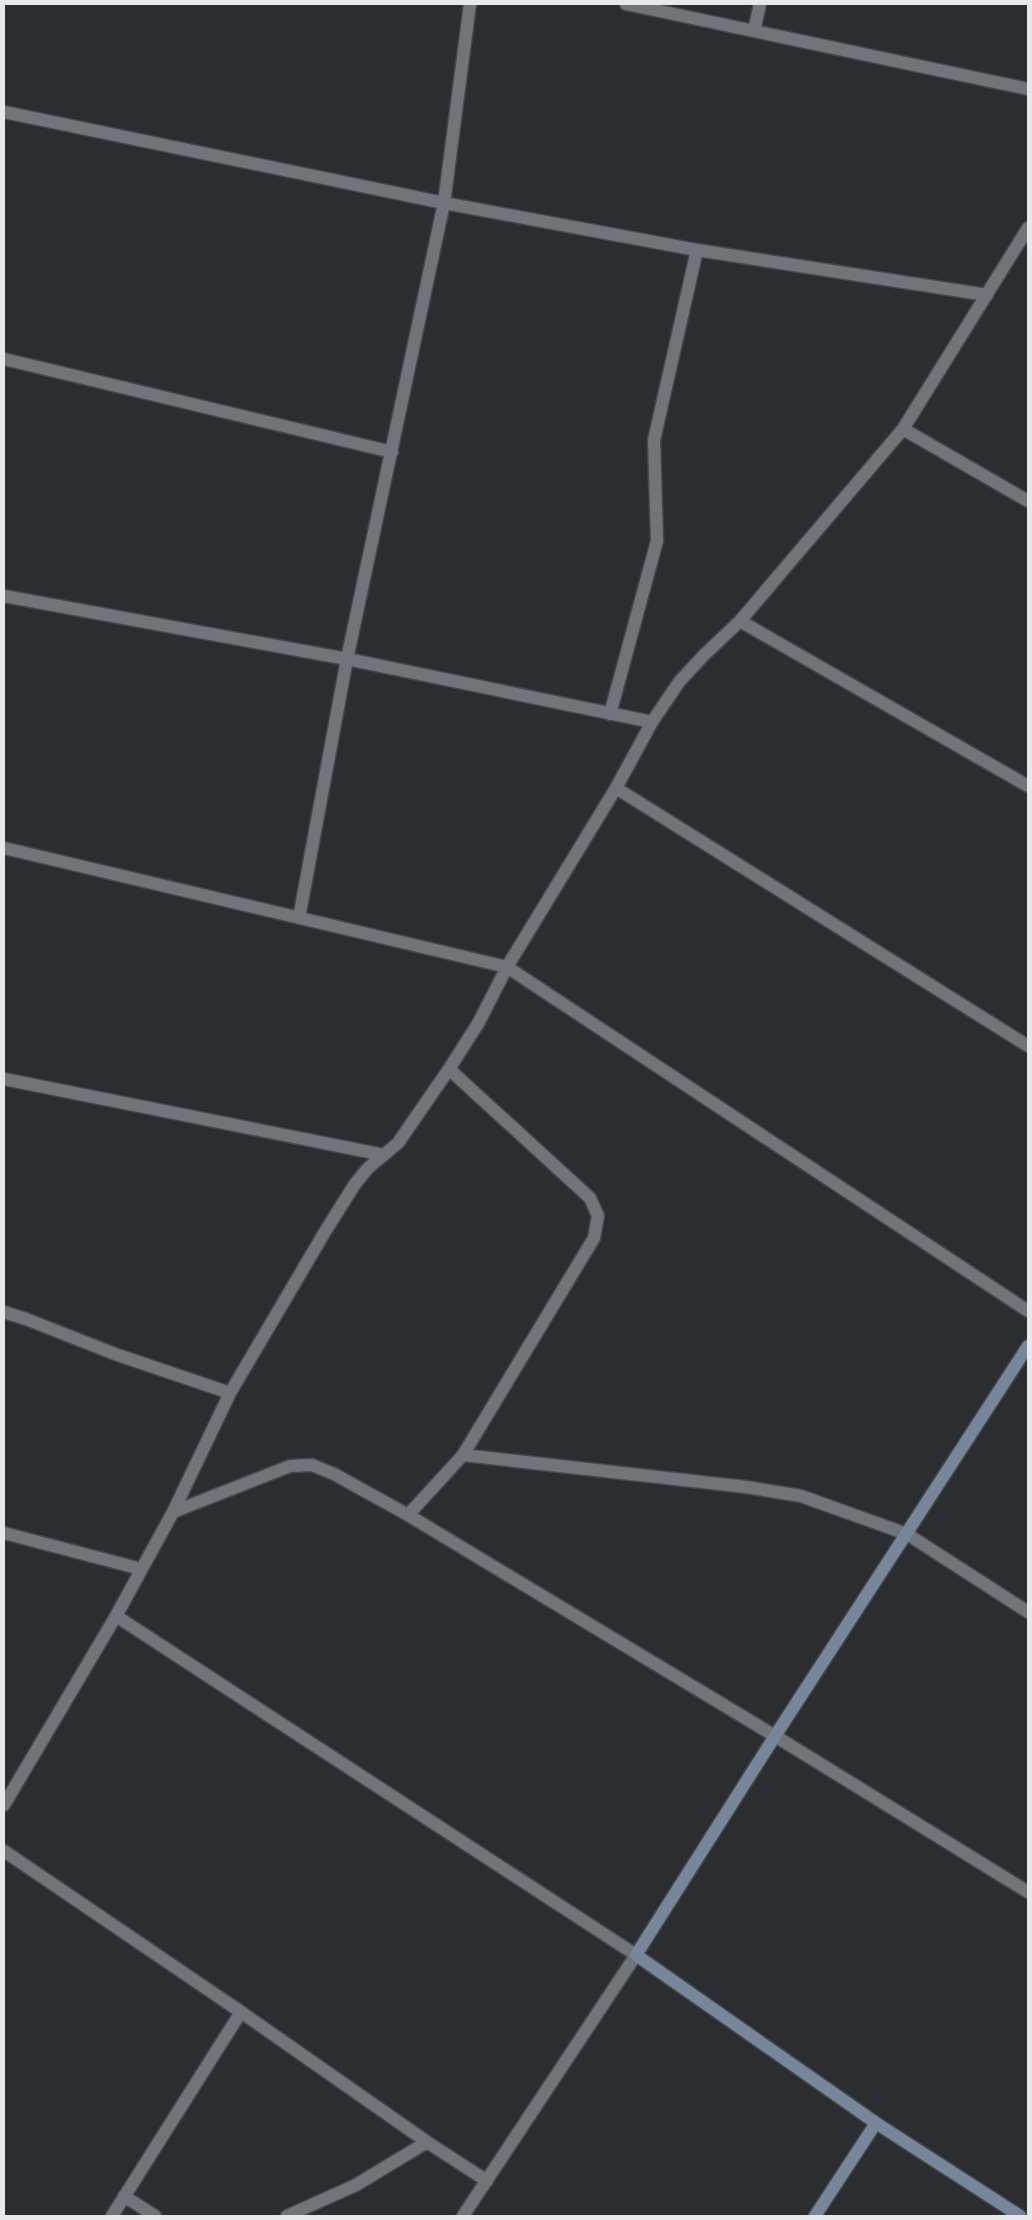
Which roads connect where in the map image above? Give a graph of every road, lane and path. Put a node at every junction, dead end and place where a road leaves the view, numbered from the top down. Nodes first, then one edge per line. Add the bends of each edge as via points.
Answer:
1 (470, 4) edge
2 (626, 4) edge
3 (760, 4) edge
4 (754, 31) junction
5 (1028, 89) edge
6 (4, 112) edge
7 (444, 203) junction
8 (1028, 228) edge
9 (697, 250) junction
10 (987, 295) junction
11 (4, 359) edge
12 (903, 429) junction
13 (392, 452) junction
14 (1028, 501) edge
15 (4, 596) edge
16 (740, 621) junction
17 (347, 660) junction
18 (610, 714) junction
19 (652, 722) junction
20 (1028, 786) edge
21 (616, 788) junction
22 (4, 848) edge
23 (299, 918) junction
24 (507, 967) junction
25 (1028, 1046) edge
26 (449, 1069) junction
27 (4, 1079) edge
28 (384, 1155) junction
29 (1028, 1310) edge
30 (4, 1312) edge
31 (1028, 1346) edge
32 (230, 1393) junction
33 (463, 1454) junction
34 (173, 1512) junction
35 (408, 1515) junction
36 (4, 1533) edge
37 (907, 1534) junction
38 (141, 1569) junction
39 (1028, 1612) edge
40 (116, 1616) junction
41 (775, 1736) junction
42 (4, 1805) edge
43 (4, 1851) edge
44 (1028, 1892) edge
45 (636, 1955) junction
46 (241, 2012) junction
47 (876, 2123) junction
48 (427, 2142) junction
49 (487, 2181) junction
50 (124, 2196) junction
51 (112, 2216) edge
52 (155, 2216) edge
53 (287, 2216) edge
54 (463, 2216) edge
55 (815, 2216) edge
56 (1020, 2216) edge

1 - 7 street
2 - 4 street
3 - 4 street
4 - 5 street
6 - 7 street
7 - 9 street
7 - 13 street
8 - 10 street
9 - 10 street
9 - 18 street via 654,440 657,541
10 - 12 street
11 - 13 street
12 - 14 street
12 - 16 street
13 - 17 street
15 - 17 street
16 - 19 street via 679,682
16 - 20 street
17 - 18 street
17 - 23 street
18 - 19 street
19 - 21 street
21 - 24 street
21 - 25 street
22 - 23 street
23 - 24 street
24 - 26 street via 479,1022
24 - 29 street
26 - 28 street via 398,1143
26 - 33 street via 590,1198 598,1216 594,1238
27 - 28 street
28 - 32 street via 354,1184
30 - 32 street
31 - 37 street
32 - 34 street
33 - 35 street
33 - 37 street via 802,1496
34 - 35 street via 290,1466 312,1465
34 - 38 street
35 - 41 street
36 - 38 street
37 - 39 street
37 - 41 street
38 - 40 street
40 - 42 street
40 - 45 street
41 - 44 street
41 - 45 street
43 - 46 street
45 - 47 street
45 - 49 street
46 - 48 street
46 - 50 street
47 - 55 street
47 - 56 street
48 - 49 street
48 - 53 street via 356,2185
49 - 54 street
50 - 51 street
50 - 52 street

